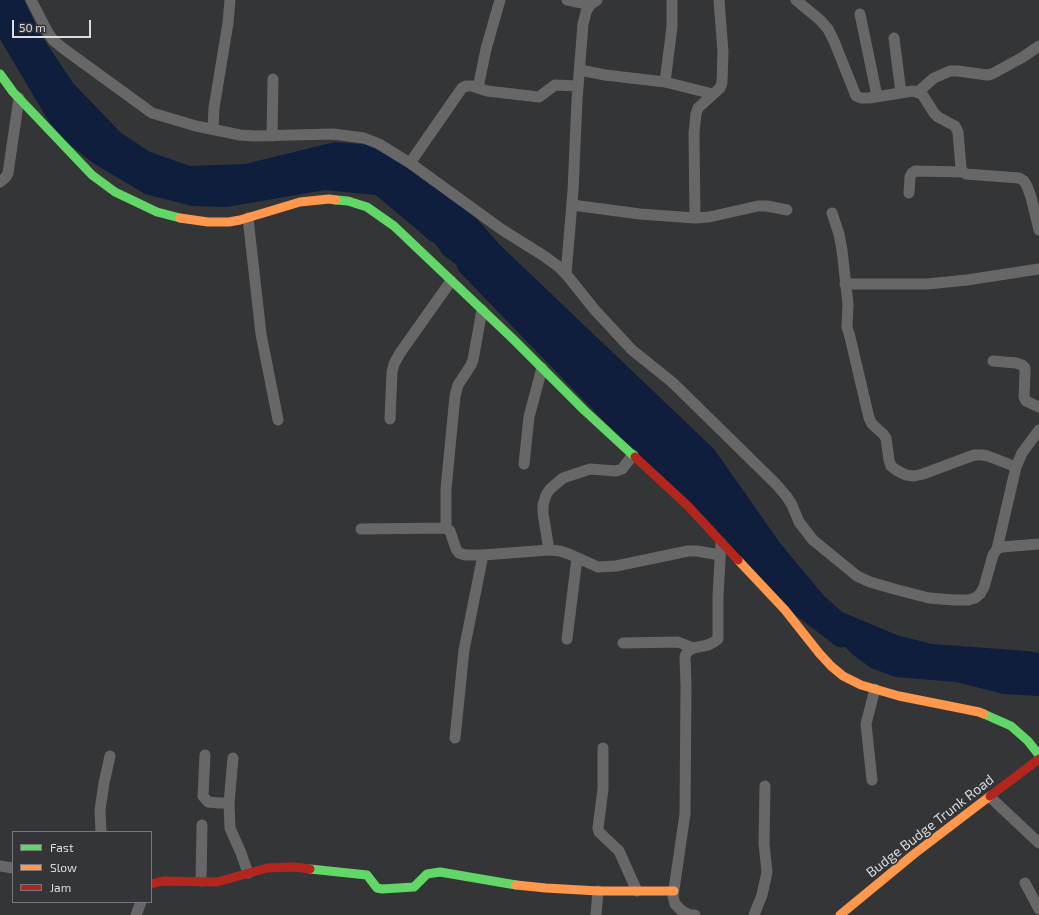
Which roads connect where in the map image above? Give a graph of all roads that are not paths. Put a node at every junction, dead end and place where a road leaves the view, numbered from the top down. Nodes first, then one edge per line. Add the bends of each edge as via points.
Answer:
1 (31, 0) edge
2 (230, 0) edge
3 (500, 0) edge
4 (567, 0) edge
5 (672, 0) edge
6 (719, 0) edge
7 (796, 0) edge
8 (593, 3) edge
9 (860, 14) dead end
10 (894, 38) dead end
11 (1039, 46) edge
12 (580, 70) junction
13 (0, 74) edge
14 (273, 79) dead end
15 (665, 82) junction
16 (578, 86) junction
17 (478, 88) junction
18 (918, 92) junction
19 (901, 93) junction
20 (713, 94) junction
21 (877, 96) junction
22 (19, 98) junction
23 (213, 129) junction
24 (272, 136) junction
25 (410, 163) junction
26 (963, 172) junction
27 (0, 182) edge
28 (909, 193) dead end
29 (572, 205) junction
30 (787, 210) dead end
31 (832, 213) dead end
32 (1037, 216) edge
33 (248, 218) junction
34 (695, 218) junction
35 (1039, 230) edge
36 (1039, 269) edge
37 (566, 274) junction
38 (451, 281) junction
39 (845, 284) junction
40 (482, 310) junction
41 (993, 361) dead end
42 (542, 368) junction
43 (1039, 407) edge
44 (390, 419) dead end
45 (278, 420) dead end
46 (1039, 430) edge
47 (632, 455) junction
48 (524, 464) dead end
49 (1016, 467) junction
50 (446, 528) junction
51 (361, 529) dead end
52 (721, 543) junction
53 (1039, 544) edge
54 (549, 550) junction
55 (997, 550) junction
56 (483, 555) junction
57 (720, 555) junction
58 (577, 558) junction
59 (567, 639) dead end
60 (623, 643) dead end
61 (693, 648) junction
62 (875, 689) junction
63 (455, 738) dead end
64 (603, 748) dead end
65 (205, 755) dead end
66 (110, 756) dead end
67 (233, 758) dead end
68 (1038, 760) edge
69 (872, 780) dead end
70 (765, 786) dead end
71 (990, 796) junction
72 (229, 803) junction
73 (202, 825) dead end
74 (102, 831) edge
75 (1039, 843) edge
76 (0, 866) edge
77 (12, 868) edge
78 (248, 873) junction
79 (201, 882) junction
80 (1025, 883) dead end
81 (152, 884) edge
82 (637, 890) junction
83 (674, 890) junction
84 (598, 891) junction
85 (141, 903) edge
86 (1039, 909) edge
87 (136, 915) edge
88 (596, 915) edge
89 (695, 915) edge
90 (754, 915) edge
91 (840, 915) edge

1 - 23 street via 54,40 144,108 162,117
2 - 23 street
3 - 17 street
4 - 8 street
5 - 15 street via 672,27
6 - 20 street via 724,52 722,83
7 - 21 street via 828,30 856,96
8 - 12 street via 586,12 583,24
9 - 21 street
10 - 19 street
11 - 18 street via 992,74 950,71 934,78
12 - 15 street
12 - 16 street
13 - 22 street
14 - 24 street
15 - 20 street
16 - 17 street via 555,85 539,96
16 - 29 street
17 - 25 street via 462,88
18 - 19 street
18 - 26 street via 938,117 955,126
19 - 21 street
20 - 34 street via 698,108 695,119
22 - 27 street via 8,173
22 - 33 street via 92,175 115,192 157,212 186,220 229,222
23 - 24 street via 240,135
24 - 25 street via 351,136 380,144
25 - 37 street via 501,229 559,266
26 - 28 street via 915,171 910,177
26 - 32 street via 1018,178 1027,186
29 - 34 street
29 - 37 street
30 - 34 street via 758,206
31 - 39 street via 839,234
32 - 35 street
33 - 38 street via 314,200 329,199 357,203 394,226
33 - 45 street via 262,334
36 - 39 street via 927,284
37 - 55 street via 632,350 672,382 776,484 787,497 799,522 813,540 857,576 894,590 929,598 968,600 980,594
38 - 40 street
38 - 44 street via 394,364
39 - 49 street via 848,304 847,327 869,418 886,438 891,466 906,475 914,476 974,455 982,455
40 - 42 street
40 - 50 street via 473,360 458,385 455,396 446,489
41 - 43 street via 1016,363 1025,368 1024,397
42 - 47 street
42 - 48 street via 529,417
46 - 49 street via 1022,453
47 - 52 street via 688,506
47 - 54 street via 622,469 590,470 563,478 550,489 546,495 543,513
49 - 55 street
50 - 51 street
50 - 56 street via 450,531 459,553
52 - 57 street
52 - 62 street via 785,610 831,666 852,681
53 - 55 street via 1002,547
54 - 56 street
54 - 58 street via 560,551
56 - 63 street via 464,650
57 - 58 street via 688,551 606,567 598,567
57 - 61 street via 718,638 708,645
58 - 59 street
60 - 61 street via 678,642
61 - 83 street via 685,657 685,814
62 - 68 street via 980,712 1011,726 1028,741
62 - 69 street via 866,724
64 - 82 street via 603,789 598,828 619,851
65 - 72 street via 203,796 208,802
66 - 74 street via 100,810
67 - 72 street
68 - 71 street, Budge Budge Trunk Road
70 - 90 street via 764,844 767,872
71 - 75 street
71 - 91 street, Budge Budge Trunk Road
72 - 78 street via 230,828
73 - 79 street
76 - 77 street
78 - 79 street via 217,882
78 - 84 street via 267,868 294,867 360,874 367,875 377,888 390,889 414,887 427,874 440,872 503,884
79 - 81 street via 163,881
80 - 86 street
82 - 83 street
82 - 84 street
83 - 89 street via 675,904 690,915
84 - 88 street
85 - 87 street

